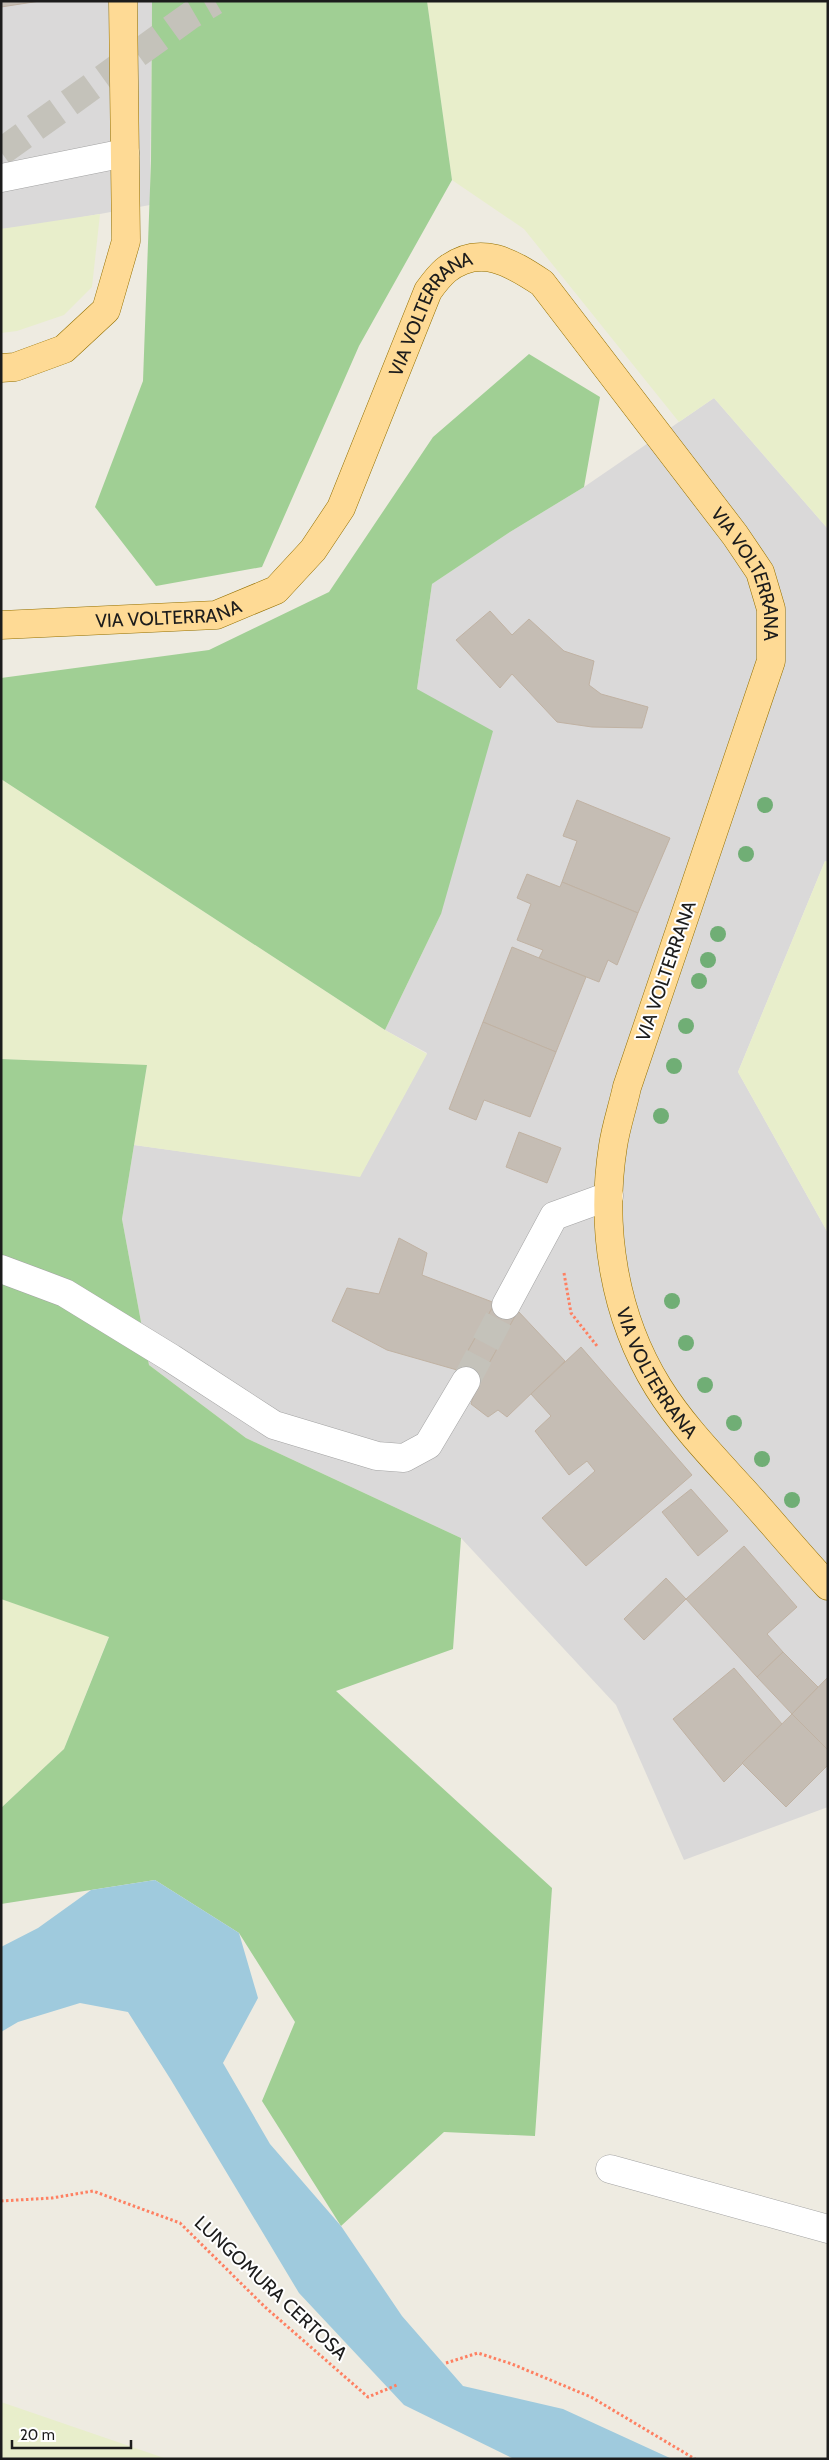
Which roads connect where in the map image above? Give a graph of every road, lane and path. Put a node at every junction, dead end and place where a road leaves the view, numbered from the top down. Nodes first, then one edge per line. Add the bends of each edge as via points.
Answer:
1 (123, 1) edge
2 (125, 153) junction
3 (1, 178) edge
4 (1, 368) edge
5 (1, 625) edge
6 (609, 1196) junction
7 (1, 1269) edge
8 (506, 1305) tunnel mouth
9 (466, 1381) tunnel mouth
10 (827, 1583) edge
11 (610, 2168) dead end
12 (1, 2201) edge
13 (828, 2229) edge
14 (446, 2363) dead end
15 (397, 2386) dead end
16 (695, 2459) edge

1 - 2 main road
2 - 3 lane
2 - 4 main road via 126,241 106,310 64,350 15,367
5 - 6 main road, VIA VOLTERRANA via 216,615 276,590 313,550 341,508 428,291 446,270 468,259 490,256 513,264 542,283 735,535 760,572 771,609 771,660 627,1086 613,1146
6 - 8 lane via 554,1216
6 - 10 main road, VIA VOLTERRANA via 612,1261 620,1302 636,1346 658,1387 687,1428
7 - 9 lane via 65,1293 274,1425 377,1456 404,1458 428,1445
11 - 13 lane
12 - 15 path, LUNGOMURA CERTOSA via 93,2192 180,2222 265,2307 368,2397
14 - 16 path via 478,2353 512,2364 591,2397

